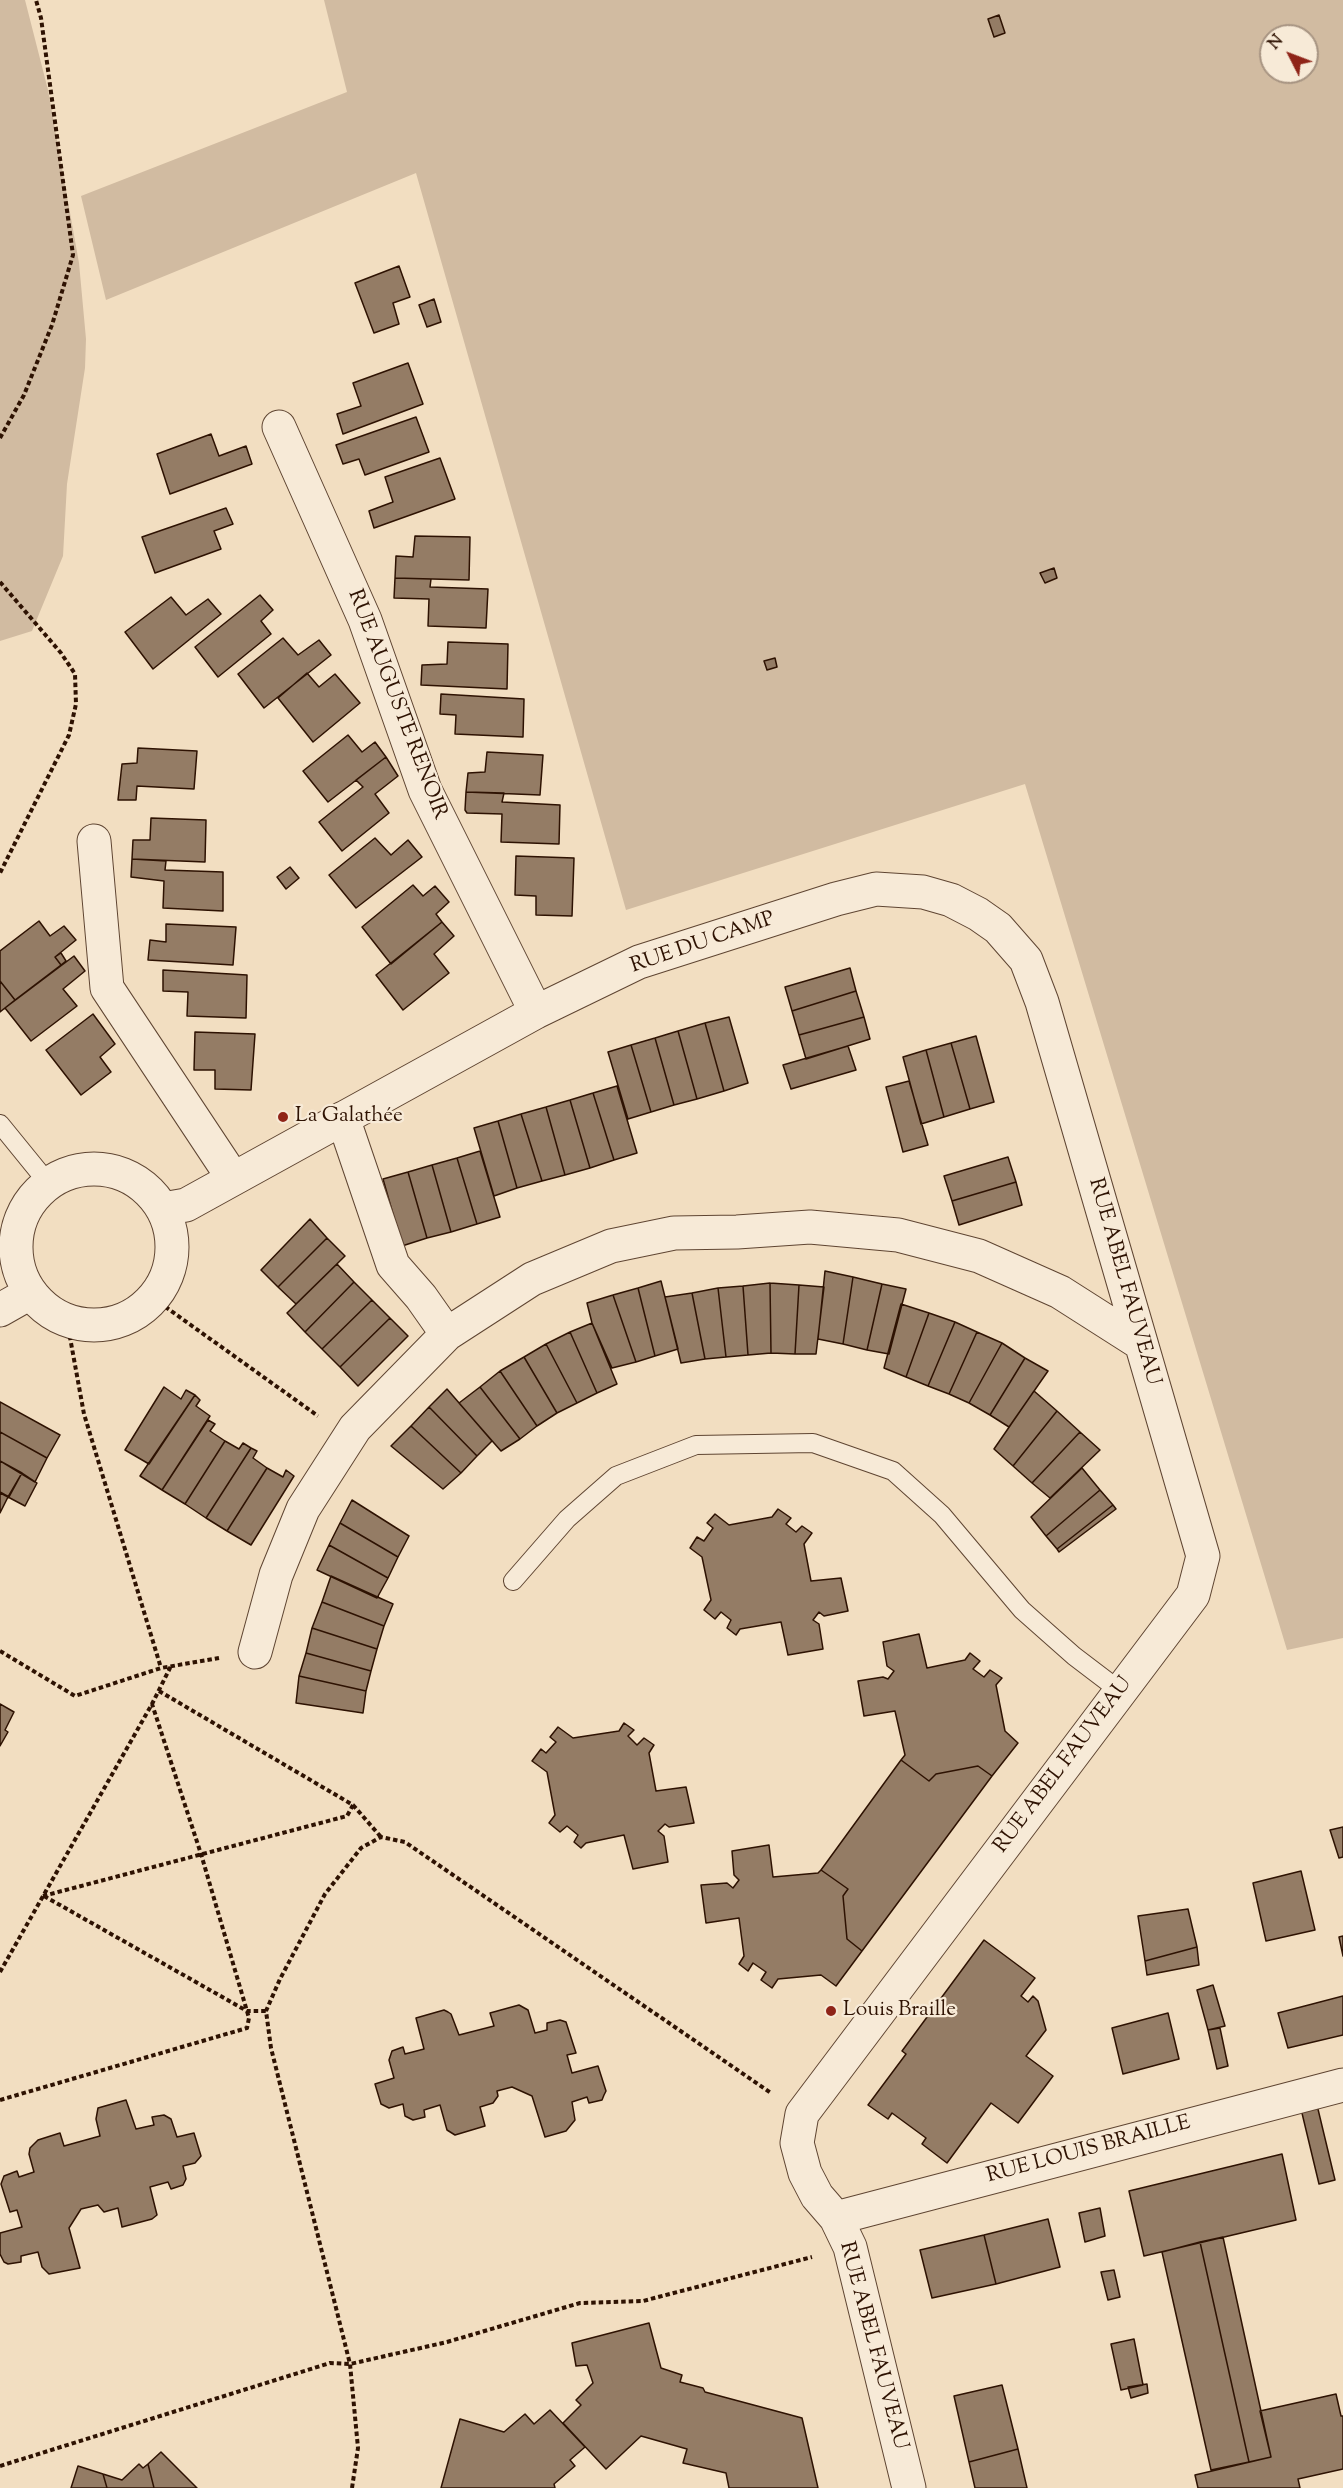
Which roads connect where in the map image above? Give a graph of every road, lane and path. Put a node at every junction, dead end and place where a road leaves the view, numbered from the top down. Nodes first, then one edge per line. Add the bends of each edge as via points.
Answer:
1 (36, 0) edge
2 (279, 427) dead end
3 (0, 438) edge
4 (0, 582) edge
5 (94, 841) dead end
6 (0, 873) edge
7 (1042, 1002) joint
8 (536, 1012) junction
9 (343, 1118) junction
10 (0, 1124) edge
11 (234, 1178) junction
12 (48, 1183) junction
13 (163, 1209) junction
14 (30, 1293) junction
15 (153, 1298) junction
16 (0, 1310) edge
17 (67, 1321) junction
18 (447, 1334) junction
19 (1140, 1343) junction
20 (348, 1438) junction
21 (513, 1581) dead end
22 (0, 1651) edge
23 (255, 1652) joint
24 (171, 1666) junction
25 (161, 1668) junction
26 (159, 1691) junction
27 (1120, 1691) junction
28 (152, 1704) junction
29 (353, 1806) junction
30 (381, 1837) junction
31 (201, 1854) junction
32 (43, 1896) junction
33 (0, 1972) edge
34 (247, 2011) junction
35 (266, 2011) junction
36 (1343, 2085) edge
37 (0, 2100) edge
38 (802, 2115) junction
39 (836, 2218) junction
40 (850, 2247) junction
41 (351, 2364) junction
42 (0, 2466) edge
43 (352, 2488) edge
44 (909, 2488) edge

1 - 3 path via 73,255 52,325 24,395
2 - 8 street, RUE AUGUSTE RENOIR via 365,620 425,790
4 - 6 path via 75,674 76,704 69,735
5 - 11 street via 108,988
7 - 8 street, RUE DU CAMP via 1026,960 998,928 978,914 923,892 876,889 639,962
7 - 19 street, RUE ABEL FAUVEAU
8 - 9 street, RUE DU CAMP
9 - 11 street, RUE DU CAMP
9 - 18 street via 393,1265
10 - 12 lane
11 - 13 street, RUE DU CAMP via 186,1205
12 - 13 street via 90,1168 112,1170 132,1178
12 - 14 street via 31,1200 19,1222 15,1247
13 - 15 street via 171,1231 172,1255 166,1278
14 - 16 street
14 - 17 street via 46,1310
15 - 17 street via 135,1313 114,1322 90,1325
15 - 20 path
17 - 25 path via 84,1414
18 - 19 street via 532,1279 611,1246 674,1233 810,1227 898,1235 980,1256 1060,1292
18 - 20 street
19 - 27 street, RUE ABEL FAUVEAU via 1203,1556 1192,1595 1158,1656
20 - 23 street via 303,1509 276,1575
21 - 27 lane via 567,1519 616,1476 696,1445 813,1443 893,1471 942,1515 1022,1610
22 - 25 path via 75,1696
23 - 24 path
24 - 25 path
24 - 26 path
26 - 28 path
26 - 29 path
27 - 38 street, RUE ABEL FAUVEAU via 1096,1738
28 - 31 path
28 - 32 path
29 - 30 path
29 - 31 path via 347,1816
30 - 35 path via 361,1848 325,1894
30 - 38 path via 405,1842
31 - 32 path
31 - 34 path
32 - 33 path
32 - 34 path
34 - 35 path
34 - 37 path via 246,2028
35 - 41 path
36 - 39 street, RUE LOUIS BRAILLE
38 - 39 street, RUE ABEL FAUVEAU via 797,2143 805,2173 817,2196
39 - 40 street, RUE ABEL FAUVEAU
40 - 41 path via 643,2301 580,2303 447,2342
40 - 44 street, RUE ABEL FAUVEAU
41 - 42 path via 330,2363
41 - 43 path via 358,2448

